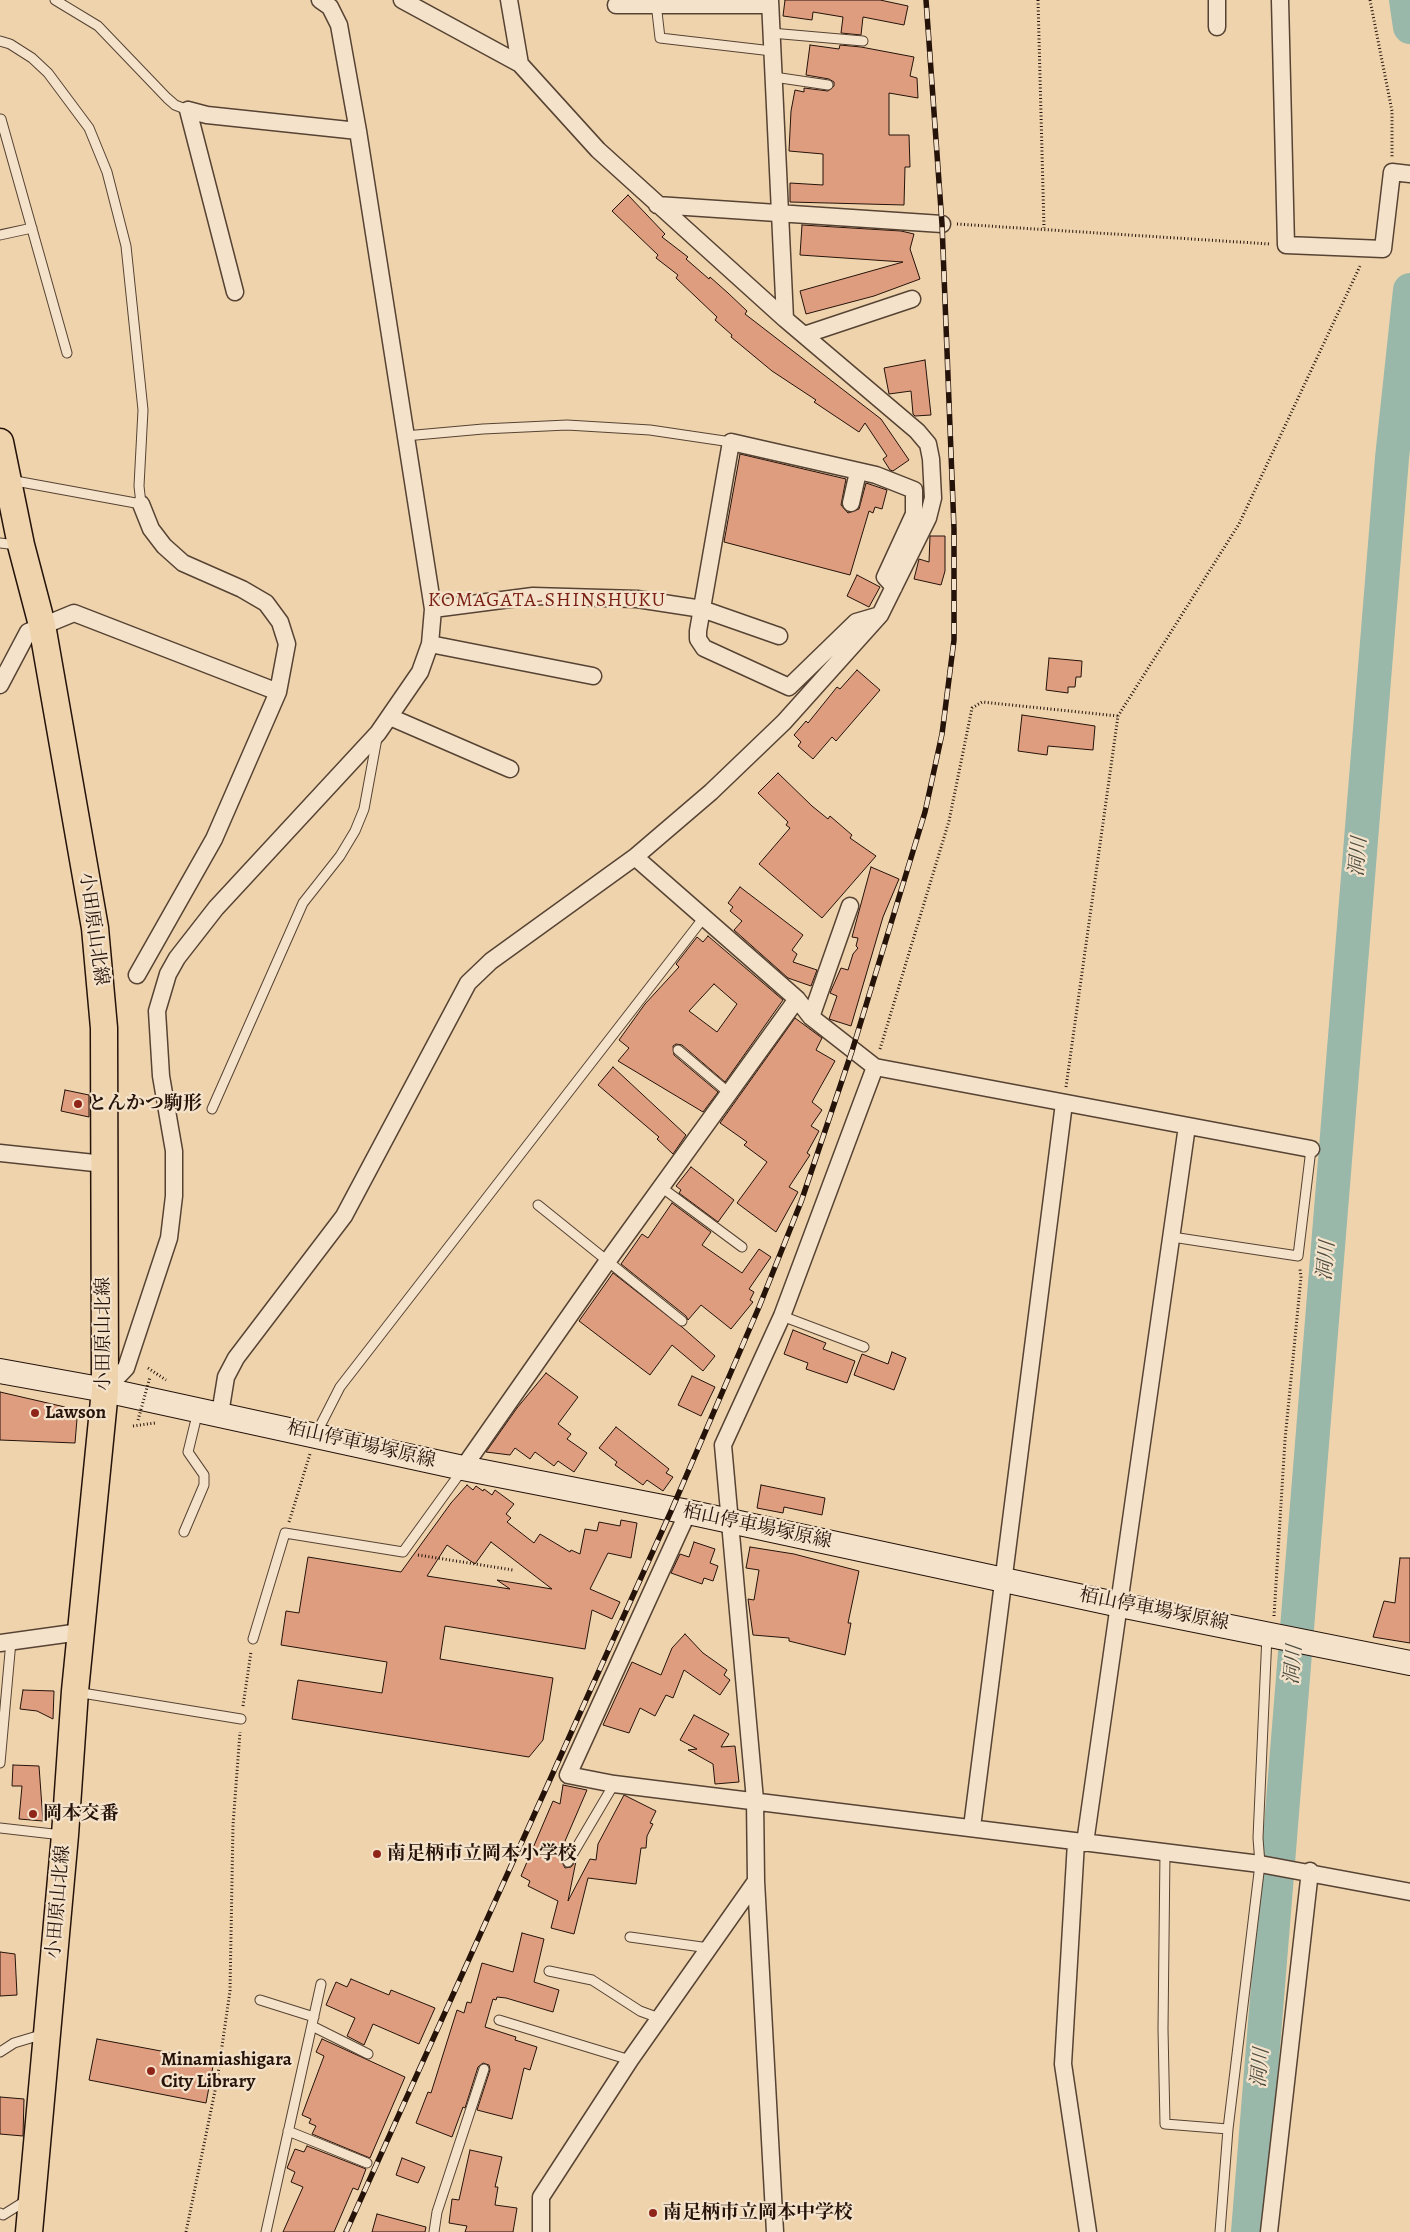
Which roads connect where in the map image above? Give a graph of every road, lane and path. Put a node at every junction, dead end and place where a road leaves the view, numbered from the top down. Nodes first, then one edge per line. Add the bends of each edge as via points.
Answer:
1 (55, 0) edge
2 (320, 0) edge
3 (402, 0) edge
4 (509, 0) edge
5 (1038, 0) edge
6 (1217, 0) edge
7 (1280, 0) edge
8 (1370, 0) edge
9 (656, 3) edge
10 (770, 3) edge
11 (616, 5) dead end
12 (1217, 27) dead end
13 (771, 33) junction
14 (0, 41) edge
15 (863, 41) dead end
16 (772, 51) junction
17 (520, 64) junction
18 (774, 77) junction
19 (828, 85) dead end
20 (188, 110) junction
21 (0, 118) edge
22 (358, 132) junction
23 (1392, 172) junction
24 (1410, 174) edge
25 (657, 205) junction
26 (782, 213) junction
27 (942, 224) joint
28 (32, 228) junction
29 (1044, 228) junction
30 (0, 235) edge
31 (1286, 245) junction
32 (1368, 249) junction
33 (235, 292) dead end
34 (912, 299) dead end
35 (785, 319) junction
36 (804, 335) junction
37 (67, 353) dead end
38 (405, 436) junction
39 (0, 442) edge
40 (731, 442) junction
41 (858, 472) junction
42 (7, 480) junction
43 (851, 503) dead end
44 (141, 504) junction
45 (11, 544) edge
46 (894, 587) junction
47 (433, 609) junction
48 (702, 609) junction
49 (880, 615) junction
50 (42, 625) junction
51 (779, 636) dead end
52 (430, 644) junction
53 (593, 676) dead end
54 (0, 685) edge
55 (278, 692) junction
56 (1118, 716) junction
57 (390, 717) junction
58 (378, 733) junction
59 (510, 769) dead end
60 (635, 857) junction
61 (850, 906) dead end
62 (705, 916) junction
63 (137, 975) dead end
64 (797, 999) junction
65 (811, 1017) junction
66 (678, 1050) dead end
67 (875, 1067) junction
68 (729, 1093) junction
69 (1064, 1103) junction
70 (212, 1109) dead end
71 (1187, 1126) junction
72 (1311, 1149) joint
73 (0, 1153) edge
74 (104, 1164) junction
75 (661, 1187) junction
76 (538, 1205) dead end
77 (1172, 1236) junction
78 (742, 1247) dead end
79 (1298, 1256) junction
80 (607, 1262) junction
81 (782, 1316) junction
82 (682, 1321) dead end
83 (864, 1347) dead end
84 (0, 1371) edge
85 (150, 1377) dead end
86 (105, 1390) junction
87 (209, 1412) junction
88 (138, 1420) dead end
89 (316, 1434) junction
90 (463, 1468) junction
91 (688, 1512) junction
92 (729, 1522) junction
93 (184, 1532) dead end
94 (286, 1533) junction
95 (402, 1552) junction
96 (513, 1570) dead end
97 (1004, 1579) junction
98 (1120, 1605) junction
99 (80, 1632) junction
100 (1267, 1633) junction
101 (253, 1640) joint
102 (5, 1642) edge
103 (1410, 1663) edge
104 (75, 1691) junction
105 (241, 1719) junction
106 (0, 1763) edge
107 (614, 1784) junction
108 (755, 1800) junction
109 (0, 1828) edge
110 (972, 1828) junction
111 (65, 1835) junction
112 (1080, 1843) junction
113 (1165, 1852) junction
114 (568, 1862) dead end
115 (1260, 1864) junction
116 (1310, 1872) junction
117 (756, 1881) junction
118 (1410, 1892) edge
119 (630, 1937) dead end
120 (709, 1948) junction
121 (549, 1971) dead end
122 (321, 1984) dead end
123 (260, 2000) dead end
124 (659, 2018) junction
125 (499, 2020) dead end
126 (313, 2022) junction
127 (47, 2033) junction
128 (0, 2052) edge
129 (368, 2054) dead end
130 (630, 2060) junction
131 (484, 2069) dead end
132 (1228, 2130) junction
133 (288, 2131) junction
134 (367, 2163) dead end
135 (32, 2197) junction
136 (0, 2213) edge
137 (29, 2232) edge
138 (186, 2232) edge
139 (266, 2232) edge
140 (434, 2232) edge
141 (541, 2232) edge
142 (775, 2232) edge
143 (1088, 2232) edge
144 (1220, 2232) edge
145 (1269, 2232) edge

1 - 20 lane via 98,26 167,98
2 - 22 street via 330,7 339,25
3 - 17 street
4 - 17 street
5 - 29 path
6 - 12 street
7 - 31 street
8 - 23 path via 1392,111
9 - 10 street
9 - 11 street
9 - 16 lane via 660,38
10 - 13 street
13 - 15 lane
13 - 16 street
14 - 44 lane via 32,58 48,73 89,128 107,172 126,246 135,330 142,410
16 - 18 street
17 - 25 street via 598,150
18 - 19 lane
18 - 26 street
20 - 22 street via 207,116
20 - 33 street
21 - 28 lane
22 - 38 street
23 - 24 street
23 - 32 street via 1383,249
25 - 26 street
25 - 35 street
26 - 27 street
26 - 35 street
27 - 29 path
28 - 30 lane
28 - 37 lane
29 - 31 path
31 - 32 street
32 - 56 path via 1239,524
34 - 36 street
35 - 36 street
36 - 46 street via 928,444 933,498 928,518
38 - 40 lane via 567,425 650,430
38 - 47 street
39 - 42 main road, 小田原山北線
40 - 41 street
40 - 48 street
41 - 43 street
41 - 46 street via 876,475 914,490 914,514 885,577
42 - 44 lane
42 - 45 main road, 小田原山北線
44 - 55 street via 151,529 183,563 266,603 280,622 287,644
45 - 50 main road, 小田原山北線
46 - 49 street
47 - 48 street via 533,596 637,599
47 - 52 street
48 - 49 street via 698,639 704,648 789,687 856,622
48 - 51 street
49 - 60 street via 784,722 712,792
50 - 54 street via 28,632
50 - 55 street via 74,613
50 - 74 main road, 小田原山北線 via 95,928 104,1028
52 - 53 street
52 - 57 street via 420,672
55 - 63 street via 214,839
56 - 67 path via 982,702 972,708 949,821
56 - 69 path
57 - 58 street
57 - 59 street
58 - 70 lane via 364,809 355,831 340,856 303,902
58 - 86 street via 216,908 168,974 157,1011 161,1076 174,1152 174,1196 169,1238 126,1368
60 - 62 street
60 - 87 street via 491,961 468,983 344,1216 236,1358
61 - 65 street
62 - 64 street
62 - 89 lane via 340,1387
64 - 65 street
64 - 68 street
65 - 67 street
66 - 68 lane
67 - 69 street
67 - 81 street
68 - 75 street
69 - 71 street
69 - 97 street
71 - 72 street
71 - 77 street
72 - 79 lane
73 - 74 street
74 - 86 main road, 小田原山北線
75 - 78 lane
75 - 80 street
76 - 80 lane
77 - 79 lane
77 - 98 street
79 - 100 path via 1301,1276 1285,1440 1276,1611
80 - 82 lane
80 - 90 street
81 - 83 lane
81 - 92 street via 723,1445
84 - 86 main road, 栢山停車場塚原線
85 - 88 path, bridge
86 - 87 main road, 栢山停車場塚原線
86 - 99 main road, 小田原山北線
87 - 89 main road, 栢山停車場塚原線
87 - 93 lane via 188,1452 204,1475 204,1485
89 - 90 main road, 栢山停車場塚原線
89 - 94 path
90 - 91 main road, 栢山停車場塚原線
90 - 95 lane
91 - 92 main road, 栢山停車場塚原線
91 - 107 street via 568,1775
92 - 97 main road, 栢山停車場塚原線
92 - 108 street
94 - 95 lane
94 - 101 lane
95 - 96 path
97 - 98 main road, 栢山停車場塚原線
97 - 110 street
98 - 100 main road, 栢山停車場塚原線
98 - 112 street
99 - 102 street
99 - 104 main road, 小田原山北線
100 - 103 main road, 栢山停車場塚原線
100 - 115 lane via 1258,1838
101 - 105 path
102 - 106 lane
104 - 105 lane
104 - 111 main road, 小田原山北線
105 - 138 path via 233,1825 230,1991 217,2081
107 - 108 street
107 - 114 lane
108 - 110 street
108 - 117 street
109 - 111 lane
110 - 112 street
111 - 127 main road, 小田原山北線
112 - 113 street
112 - 143 street via 1063,2064
113 - 115 street
113 - 132 lane via 1165,2124
115 - 116 street
115 - 132 lane
116 - 118 street
116 - 145 street
117 - 120 street
117 - 142 street
119 - 120 lane
120 - 124 street
121 - 124 lane via 592,1980 640,2011
122 - 126 lane
123 - 126 lane
124 - 130 street
125 - 130 lane
126 - 129 lane
126 - 133 lane
127 - 128 lane
127 - 135 main road, 小田原山北線
130 - 141 street via 541,2197
131 - 140 lane via 437,2212
132 - 144 lane
133 - 134 lane
133 - 139 lane
135 - 136 lane via 3,2215
135 - 137 main road, 小田原山北線

